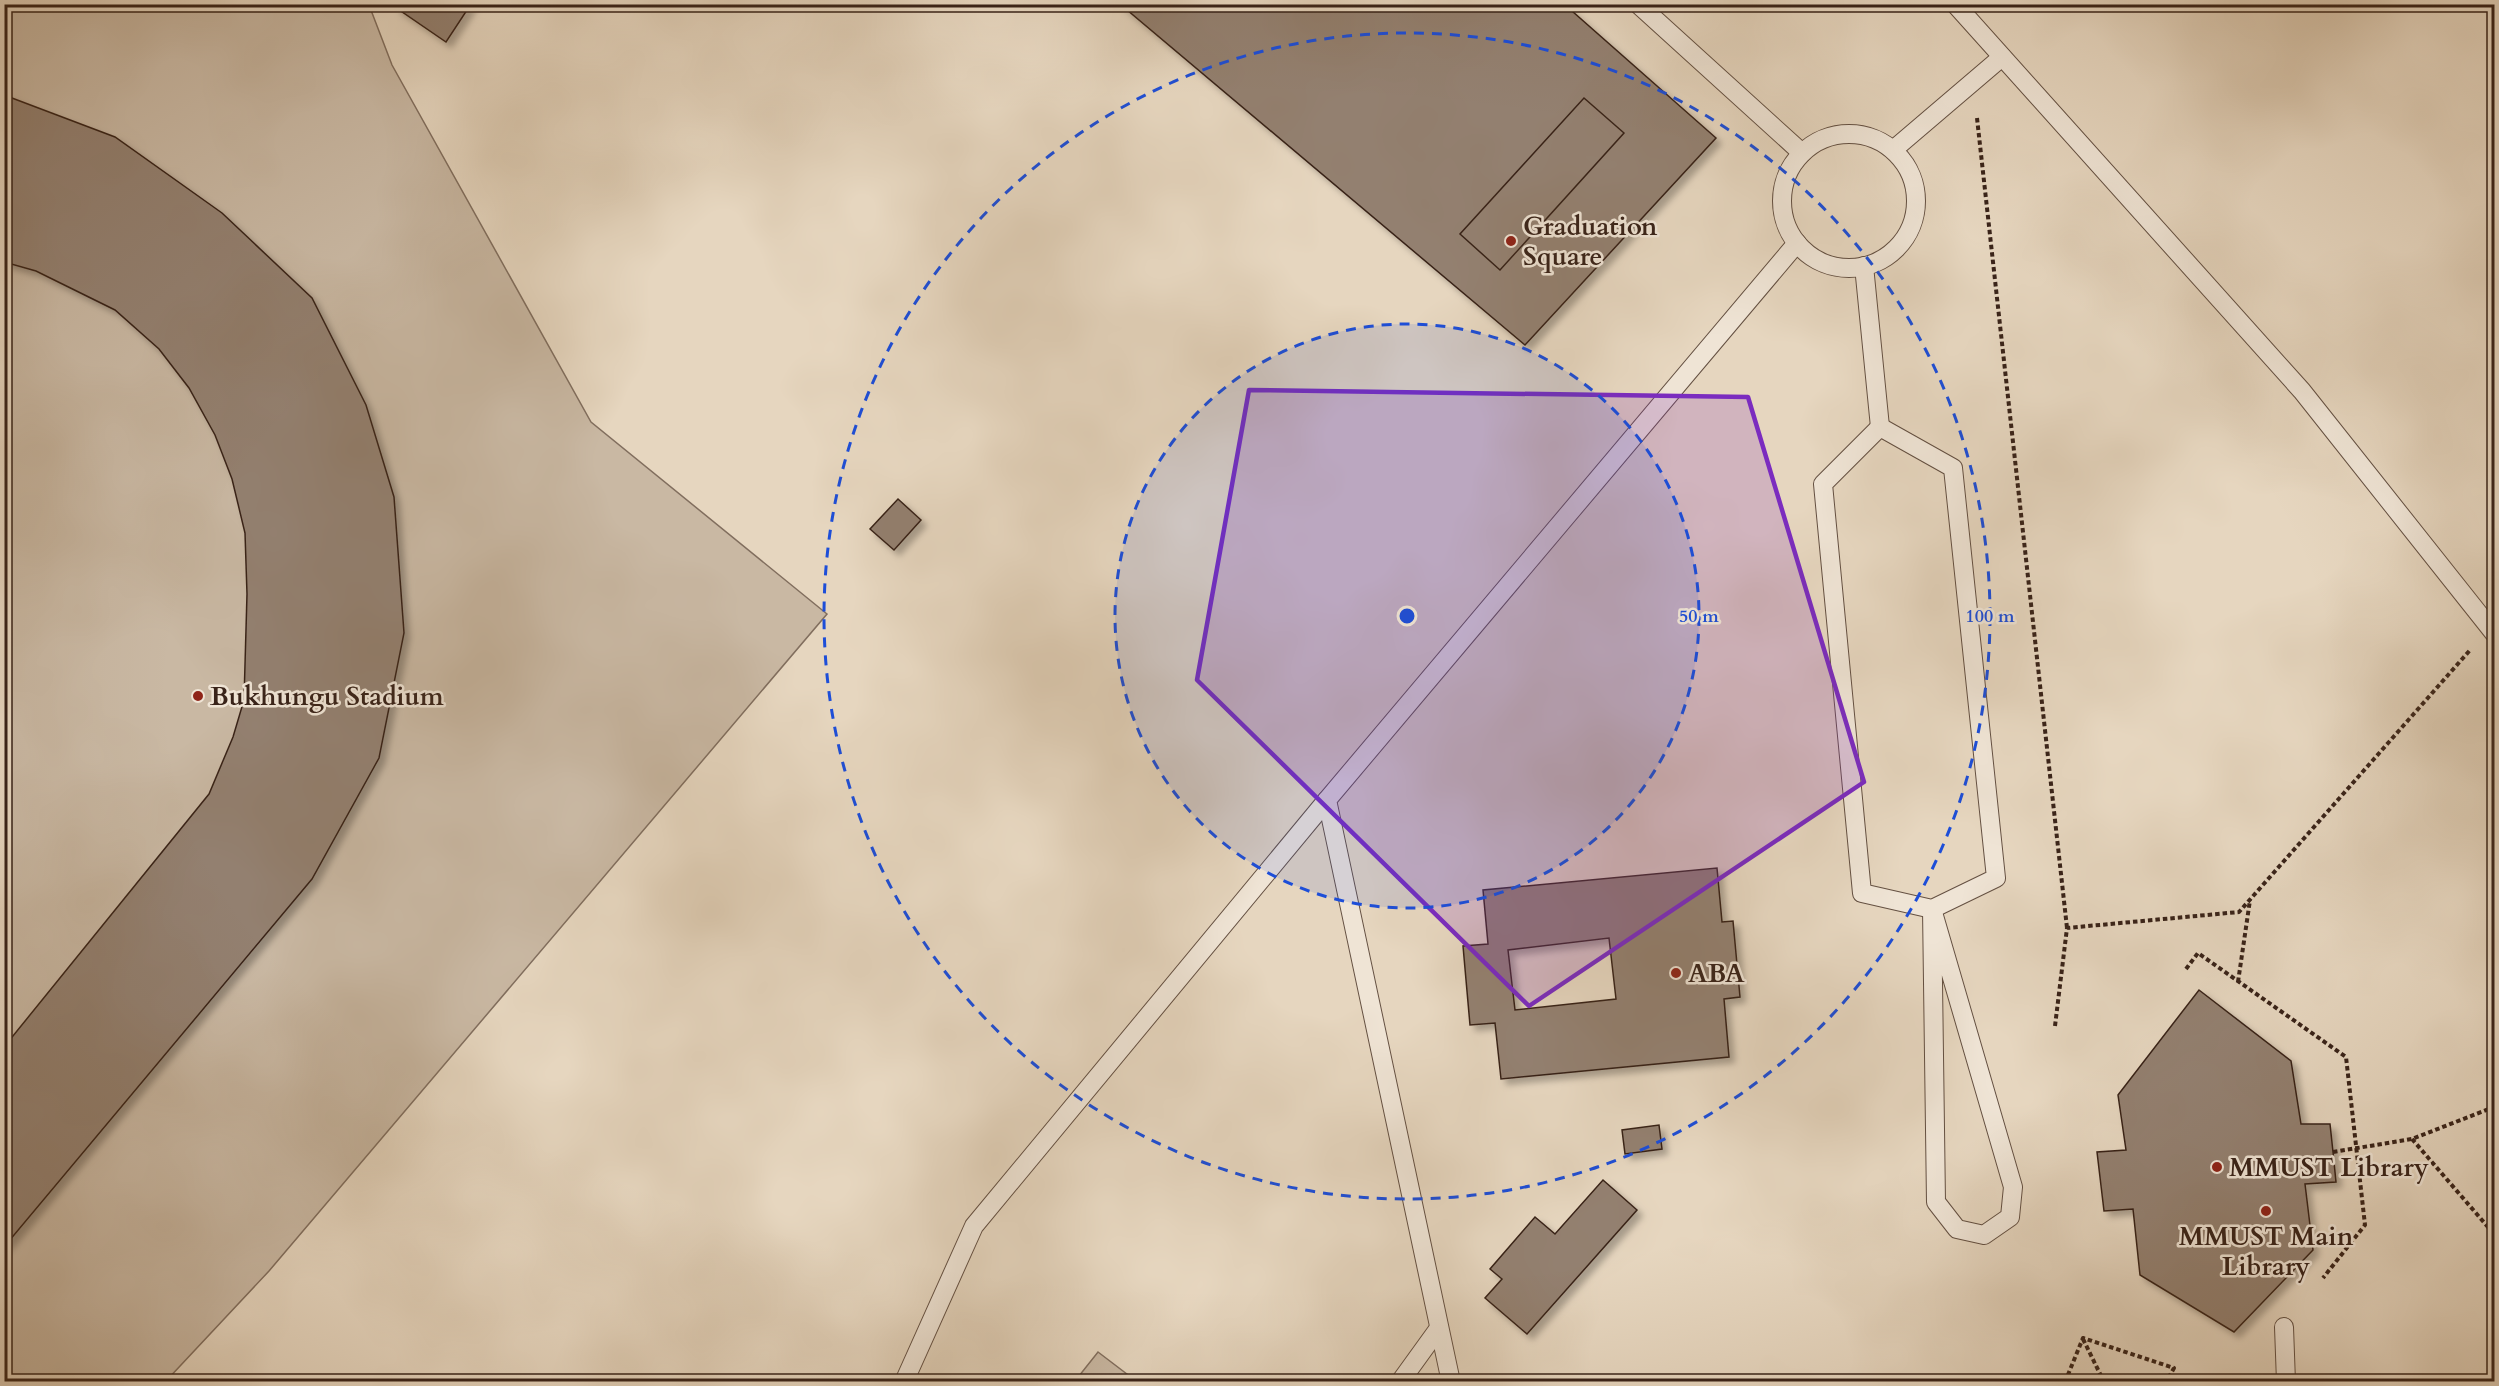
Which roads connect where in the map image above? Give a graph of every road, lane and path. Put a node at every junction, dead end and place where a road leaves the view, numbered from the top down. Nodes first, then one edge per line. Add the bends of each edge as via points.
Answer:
1 (1638, 4) edge
2 (1955, 4) edge
3 (2002, 57) junction
4 (1973, 82) junction
5 (1893, 150) junction
6 (1802, 153) junction
7 (1797, 243) junction
8 (1864, 266) junction
9 (1880, 427) junction
10 (2492, 630) edge
11 (1327, 800) junction
12 (2250, 899) junction
13 (1932, 909) junction
14 (2067, 928) junction
15 (2186, 969) dead end
16 (2238, 982) junction
17 (2055, 1026) dead end
18 (2494, 1107) edge
19 (2412, 1139) junction
20 (2356, 1149) junction
21 (2333, 1152) dead end
22 (2494, 1234) edge
23 (2323, 1278) dead end
24 (2284, 1327) dead end
25 (1439, 1328) junction
26 (2083, 1338) junction
27 (904, 1382) edge
28 (1400, 1382) edge
29 (1451, 1382) edge
30 (2065, 1382) edge
31 (2104, 1382) edge
32 (2166, 1382) edge
33 (2286, 1382) edge

1 - 6 lane
2 - 3 lane
3 - 4 lane
3 - 10 lane via 2302,391
4 - 5 lane
4 - 14 path
5 - 6 lane via 1876,139 1857,134 1818,141
5 - 8 lane via 1907,166 1915,185 1917,206 1912,227 1900,245 1884,258
6 - 7 lane via 1786,178 1782,207
7 - 8 lane via 1827,264
7 - 11 lane
8 - 9 lane
9 - 13 lane via 1823,484 1862,893
9 - 13 lane via 1953,468 1996,878
10 - 12 path
11 - 25 lane
11 - 27 lane via 974,1226
12 - 14 path via 2239,912
12 - 16 path
13 - 13 lane via 2013,1187 2010,1217 1984,1235 1957,1229 1936,1202
14 - 17 path
15 - 16 path via 2198,953
16 - 20 path via 2346,1057
18 - 19 path
19 - 20 path
19 - 22 path
20 - 21 path
20 - 23 path via 2365,1225
24 - 33 lane
25 - 28 lane
25 - 29 lane
26 - 30 path
26 - 31 path
26 - 32 path via 2174,1368

